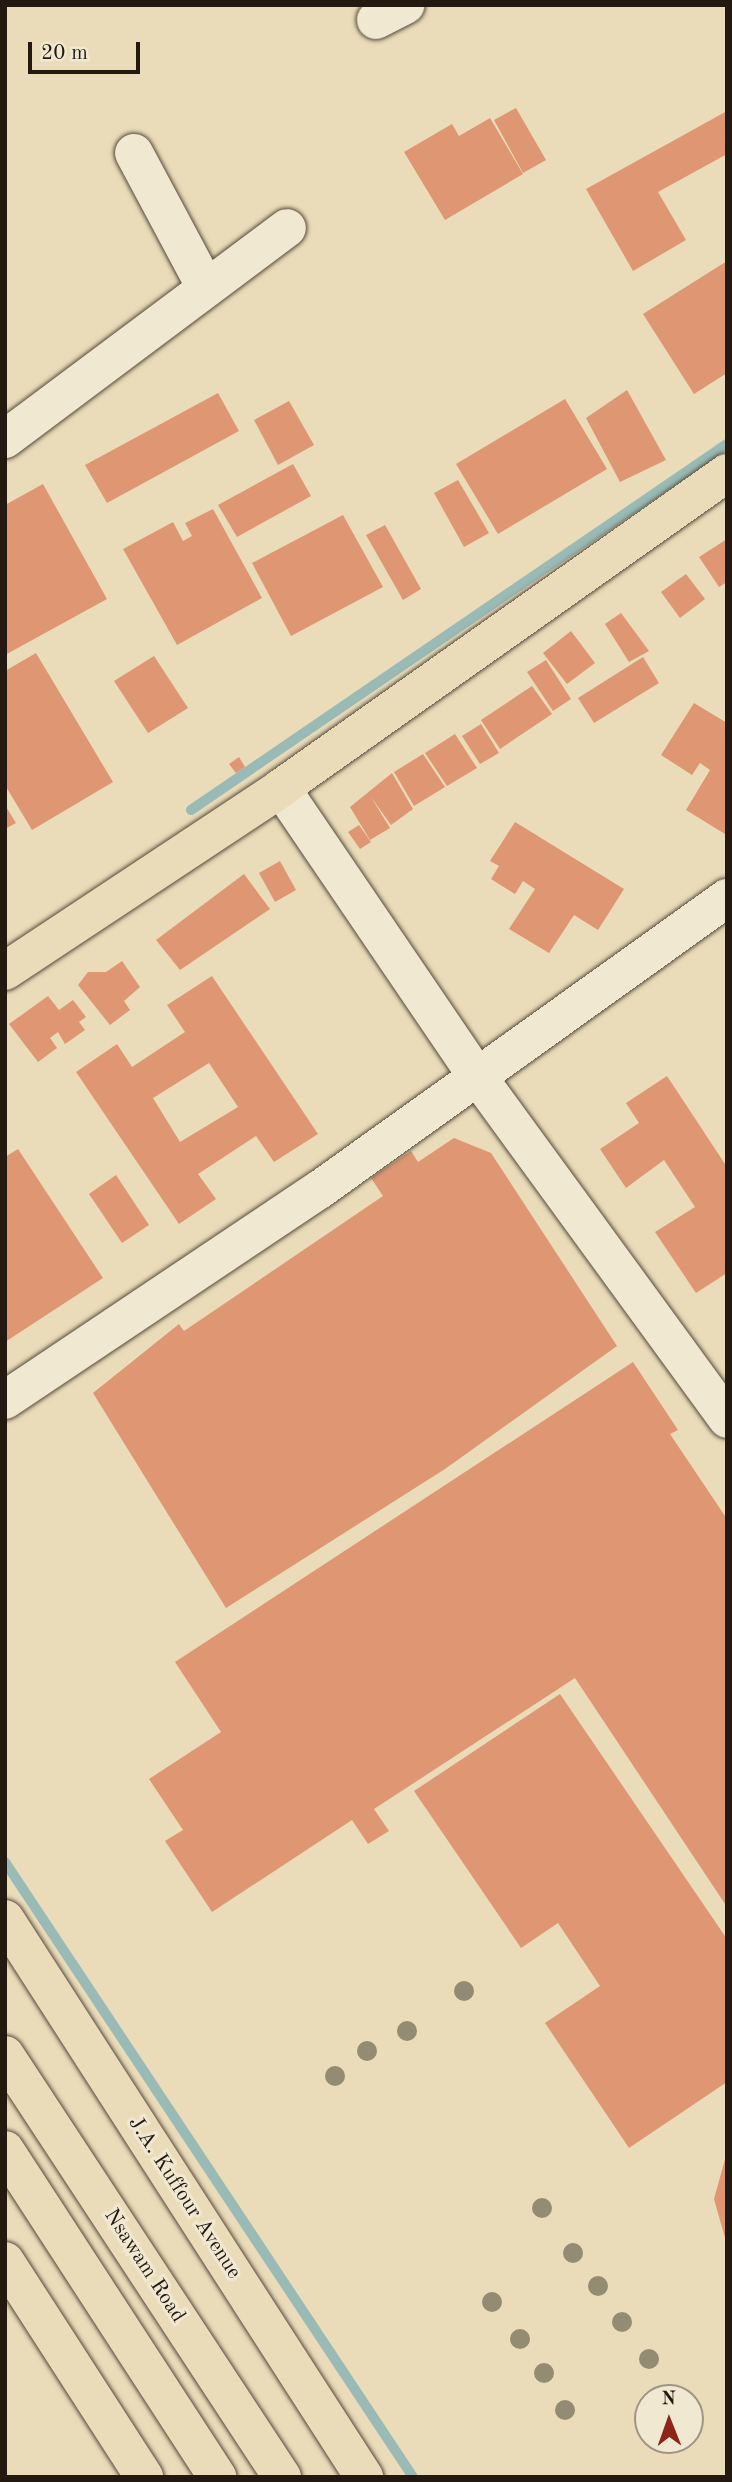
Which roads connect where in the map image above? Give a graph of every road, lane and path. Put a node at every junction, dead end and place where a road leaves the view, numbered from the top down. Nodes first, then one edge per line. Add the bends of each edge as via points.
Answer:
1 (134, 153) dead end
2 (288, 228) dead end
3 (206, 288) junction
4 (5, 439) edge
5 (727, 473) edge
6 (281, 788) junction
7 (727, 898) edge
8 (5, 971) edge
9 (475, 1073) junction
10 (5, 1400) edge
11 (727, 1419) edge
12 (5, 1919) edge
13 (5, 2055) edge
14 (5, 2150) edge
15 (5, 2261) edge
16 (144, 2477) edge
17 (217, 2477) edge
18 (282, 2477) edge
19 (364, 2477) edge

1 - 3 street
2 - 3 street
3 - 4 street
5 - 6 main road
6 - 8 main road
6 - 9 street
7 - 9 street
9 - 10 street via 319,1190
9 - 11 street
12 - 19 main road, J.A. Kuffour Avenue
13 - 18 main road, Nsawam Road
14 - 17 main road
15 - 16 main road

